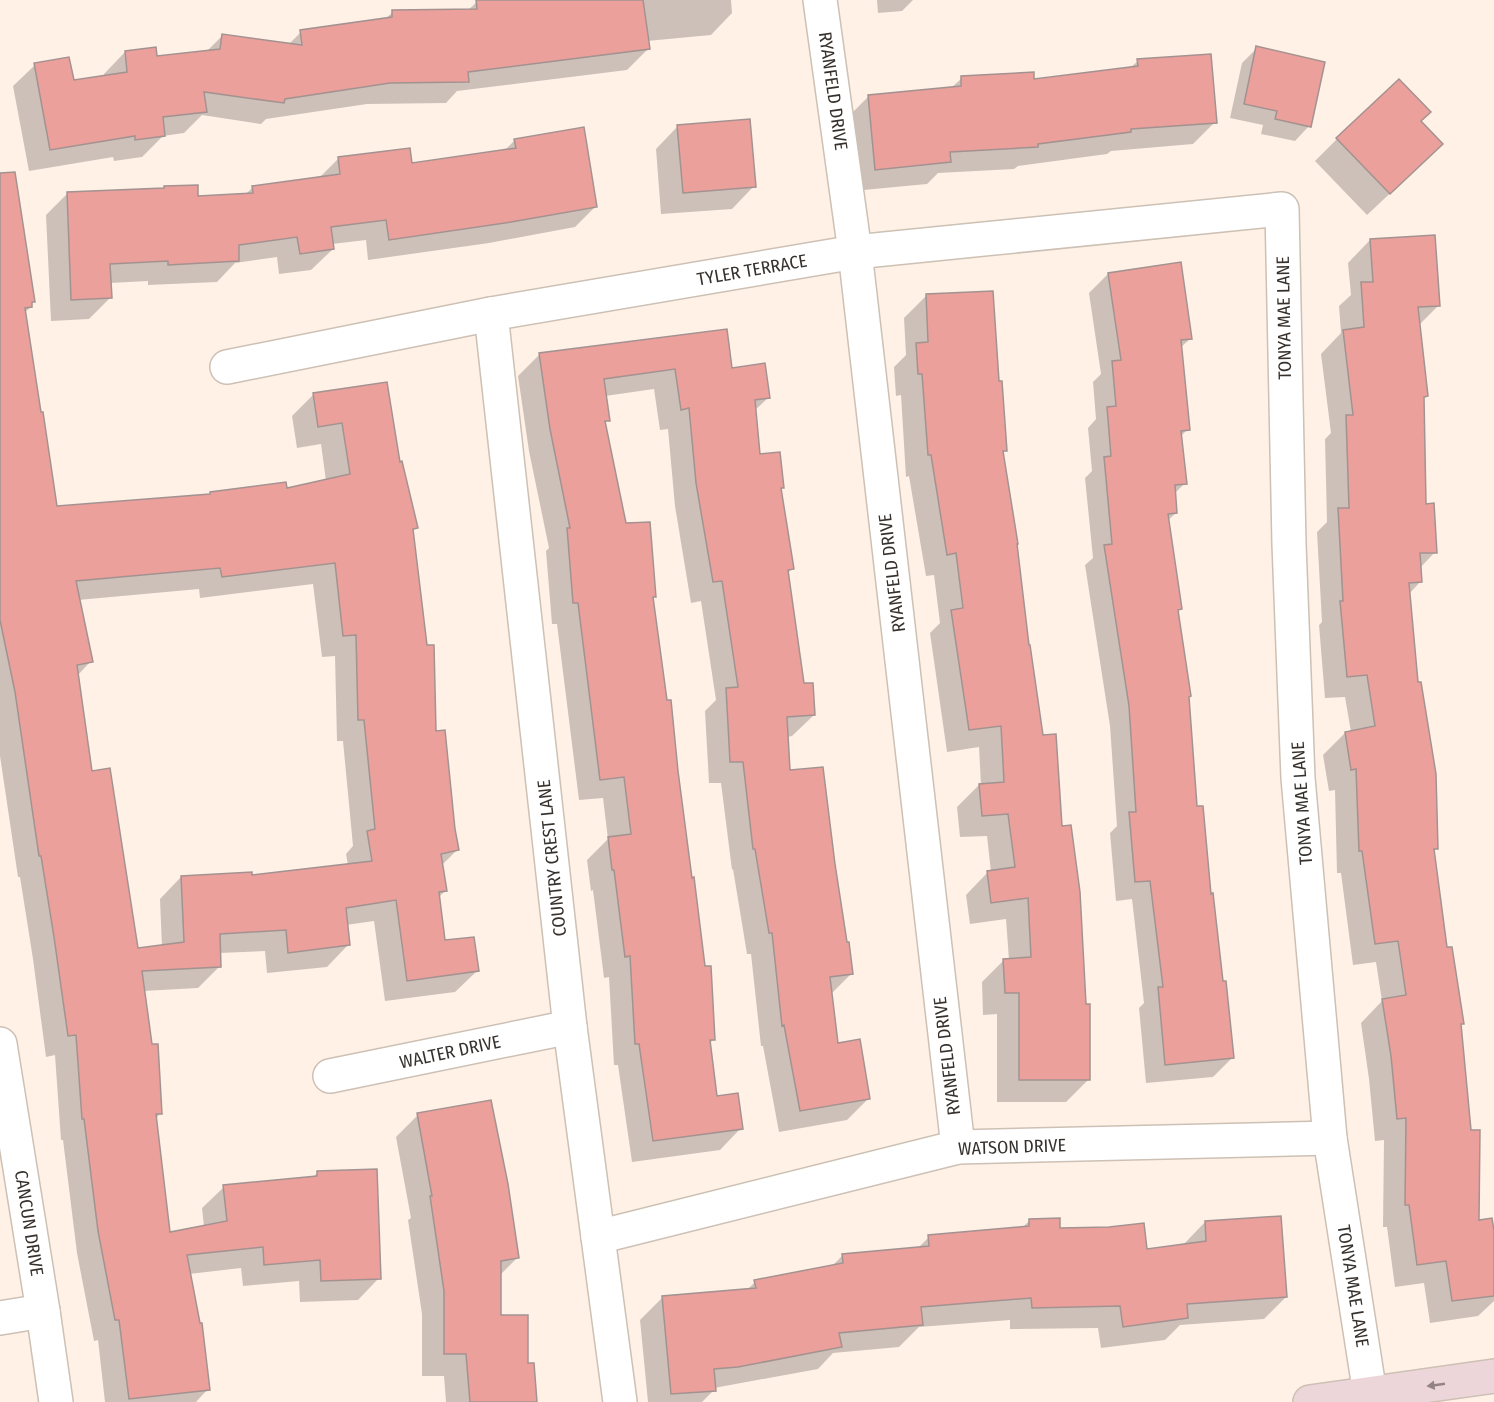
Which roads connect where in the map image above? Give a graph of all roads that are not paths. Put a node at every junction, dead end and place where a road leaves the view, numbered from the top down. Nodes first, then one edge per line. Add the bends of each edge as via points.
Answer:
1 (820, 0) edge
2 (1282, 209) joint
3 (855, 252) junction
4 (492, 314) junction
5 (227, 366) dead end
6 (570, 1027) junction
7 (0, 1044) edge
8 (330, 1076) dead end
9 (1330, 1138) junction
10 (958, 1148) junction
11 (598, 1237) junction
12 (43, 1311) junction
13 (0, 1318) edge
14 (1494, 1376) edge
15 (1370, 1394) junction
16 (56, 1402) edge
17 (621, 1402) edge
18 (1310, 1402) edge

1 - 3 street, RYANFELD DRIVE
2 - 3 street, TYLER TERRACE
2 - 9 street, TONYA MAE LANE via 1298,778
3 - 4 street, TYLER TERRACE
3 - 10 street, RYANFELD DRIVE
4 - 5 street, TYLER TERRACE
4 - 6 street, COUNTRY CREST LANE
6 - 8 street, WALTER DRIVE
6 - 11 street, COUNTRY CREST LANE
7 - 12 street, CANCUN DRIVE
9 - 10 street, WATSON DRIVE
9 - 15 street, TONYA MAE LANE
10 - 11 street, WATSON DRIVE
11 - 17 street, COUNTRY CREST LANE
12 - 13 street
12 - 16 street, CANCUN DRIVE
14 -> 15 main road
15 - 18 main road

